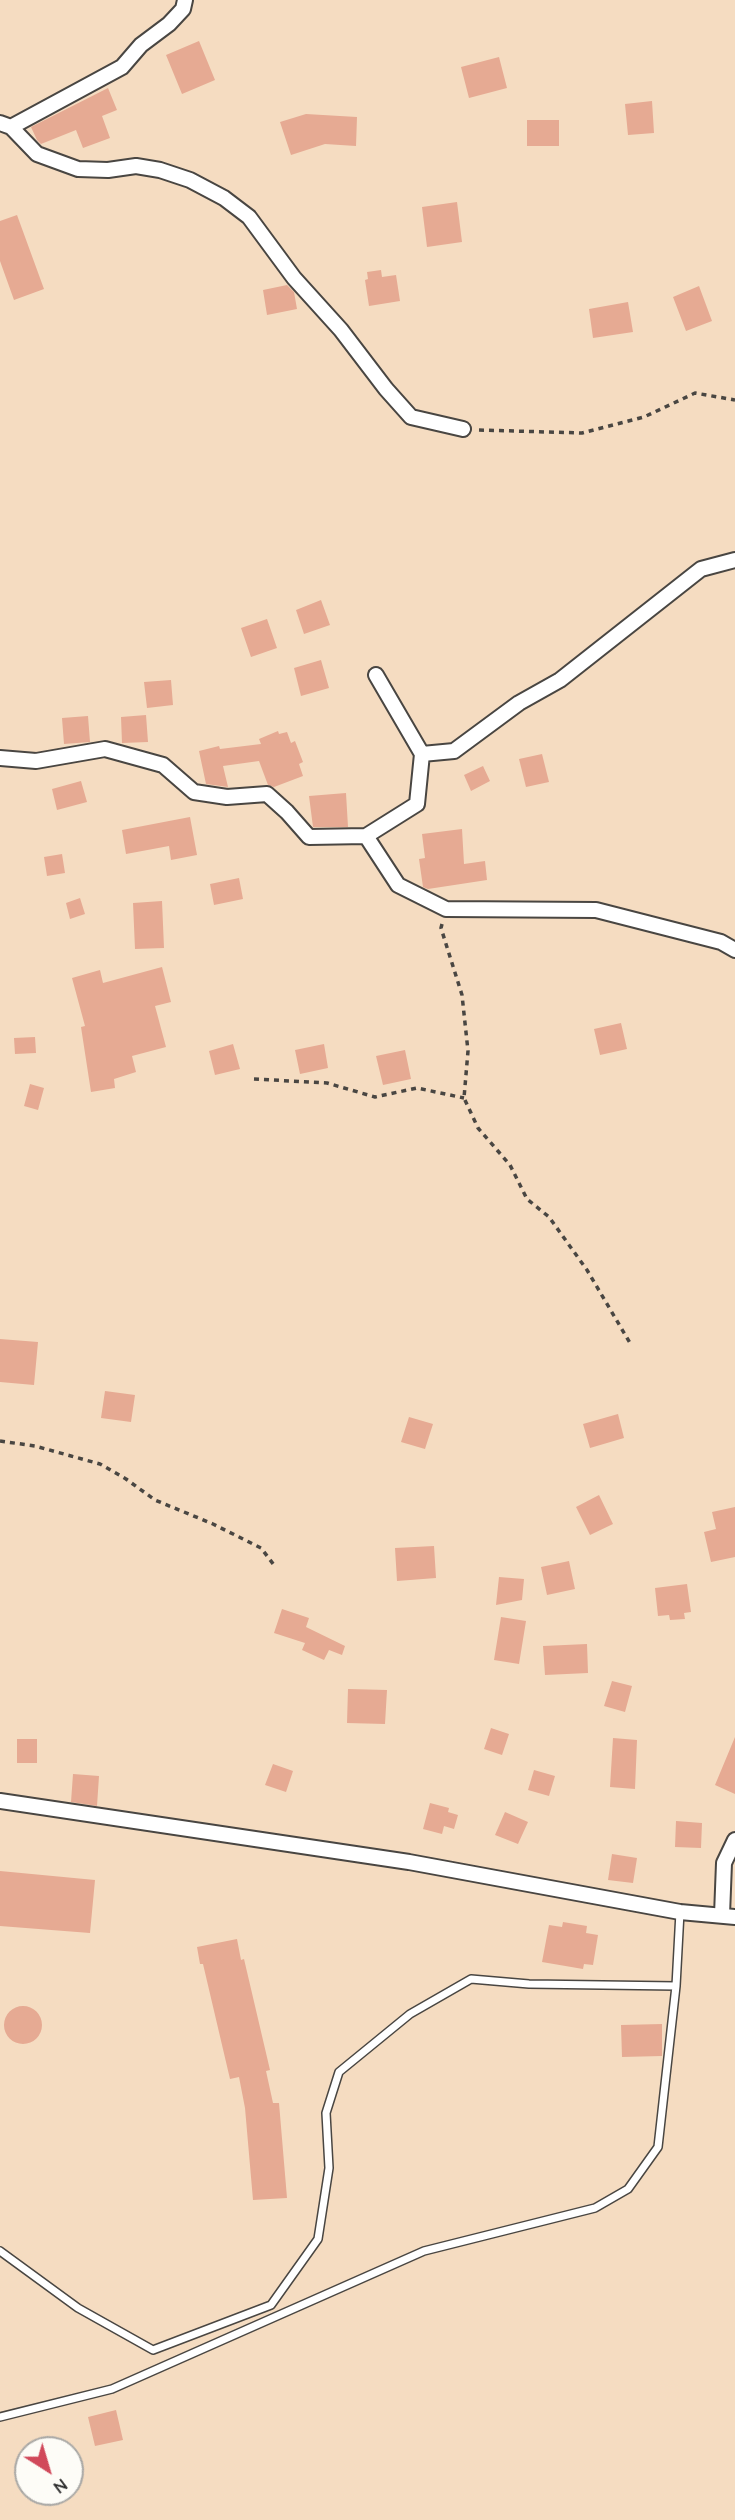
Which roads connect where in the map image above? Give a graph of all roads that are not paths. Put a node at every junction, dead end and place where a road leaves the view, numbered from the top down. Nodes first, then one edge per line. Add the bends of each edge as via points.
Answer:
1 (185, 0) edge
2 (6, 125) edge
3 (463, 429) road end
4 (735, 560) edge
5 (376, 675) dead end
6 (422, 754) junction
7 (0, 758) edge
8 (366, 836) junction
9 (735, 950) edge
10 (0, 1801) edge
11 (735, 1840) edge
12 (680, 1912) junction
13 (728, 1916) edge
14 (676, 1986) junction
15 (0, 2251) edge
16 (0, 2417) edge

1 - 2 street via 169,24 122,67
2 - 3 street via 37,154 78,169 136,166 190,180 224,198 249,217 411,418
4 - 6 street via 701,569 560,680 519,703 454,751
5 - 6 street
6 - 8 street via 417,804
7 - 8 street via 36,761 105,749 163,765 194,792 227,797 267,794 309,836
8 - 9 street via 398,885 446,909 596,910 721,942
10 - 12 street via 409,1862
11 - 13 street via 724,1863
12 - 13 street
12 - 14 lane
14 - 15 lane via 471,1979 410,2014 339,2072 326,2113 329,2168 318,2239 271,2305 153,2350 78,2308
14 - 16 lane via 658,2147 628,2189 595,2208 424,2251 112,2389

